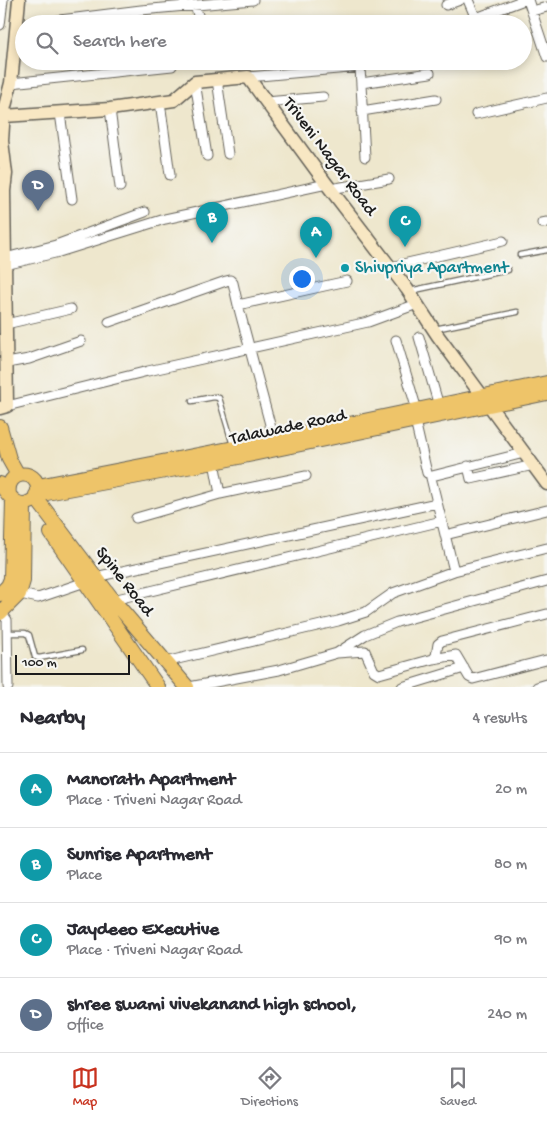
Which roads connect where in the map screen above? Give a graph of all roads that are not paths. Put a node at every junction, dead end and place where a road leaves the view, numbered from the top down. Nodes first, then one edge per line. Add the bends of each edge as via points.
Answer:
1 (3, 0) edge
2 (18, 0) edge
3 (253, 0) edge
4 (460, 0) edge
5 (468, 0) edge
6 (526, 0) edge
7 (195, 5) junction
8 (446, 5) dead end
9 (547, 6) edge
10 (532, 11) junction
11 (21, 15) edge
12 (104, 15) edge
13 (198, 15) edge
14 (475, 15) edge
15 (492, 15) edge
16 (0, 25) edge
17 (547, 57) edge
18 (15, 64) edge
19 (134, 70) edge
20 (308, 70) edge
21 (360, 70) edge
22 (430, 72) dead end
23 (248, 77) junction
24 (217, 80) junction
25 (195, 82) junction
26 (11, 83) junction
27 (360, 83) junction
28 (323, 97) dead end
29 (547, 98) edge
30 (436, 100) dead end
31 (160, 102) junction
32 (266, 102) junction
33 (110, 109) junction
34 (3, 110) edge
35 (362, 111) junction
36 (60, 113) junction
37 (476, 114) dead end
38 (1, 141) edge
39 (228, 154) dead end
40 (207, 156) dead end
41 (365, 157) dead end
42 (3, 174) edge
43 (170, 175) dead end
44 (389, 179) dead end
45 (328, 186) junction
46 (120, 187) dead end
47 (72, 199) dead end
48 (146, 212) dead end
49 (503, 241) dead end
50 (547, 250) edge
51 (520, 255) dead end
52 (5, 262) junction
53 (390, 266) junction
54 (508, 270) dead end
55 (347, 281) dead end
56 (409, 292) junction
57 (417, 304) junction
58 (238, 305) junction
59 (71, 309) dead end
60 (517, 312) dead end
61 (109, 322) dead end
62 (6, 324) junction
63 (434, 330) junction
64 (419, 337) dead end
65 (396, 340) dead end
66 (81, 341) dead end
67 (250, 348) junction
68 (7, 363) junction
69 (547, 383) edge
70 (547, 393) edge
71 (192, 401) dead end
72 (486, 401) junction
73 (439, 406) junction
74 (4, 407) edge
75 (416, 415) junction
76 (0, 427) edge
77 (275, 444) junction
78 (234, 448) junction
79 (524, 452) junction
80 (214, 462) junction
81 (0, 463) edge
82 (534, 465) junction
83 (468, 466) junction
84 (427, 473) dead end
85 (306, 476) dead end
86 (547, 484) edge
87 (22, 492) edge
88 (220, 494) junction
89 (437, 504) junction
90 (547, 510) edge
91 (136, 518) dead end
92 (442, 521) junction
93 (445, 535) junction
94 (547, 548) edge
95 (454, 571) junction
96 (90, 579) junction
97 (547, 581) edge
98 (9, 591) edge
99 (113, 600) junction
100 (1, 612) edge
101 (547, 614) edge
102 (8, 632) junction
103 (82, 650) dead end
104 (337, 653) junction
105 (433, 659) junction
106 (546, 660) edge
107 (165, 662) junction
108 (464, 668) junction
109 (547, 684) edge
110 (8, 687) edge
111 (158, 687) edge
112 (188, 687) edge
113 (402, 687) edge
114 (537, 687) edge

1 - 16 street
2 - 11 street
3 - 7 street
4 - 8 street
5 - 14 street
6 - 10 street
6 - 15 street
7 - 12 street
7 - 13 street
9 - 10 street
10 - 17 street
18 - 26 street
19 - 26 street
20 - 23 street
21 - 27 street
22 - 27 street
23 - 24 street
23 - 32 street, Triveni Nagar Road
24 - 25 street
24 - 39 street
25 - 31 street via 174,100
25 - 40 street
26 - 34 street
27 - 35 street
28 - 32 street
29 - 37 street
30 - 35 street
31 - 33 street
31 - 43 street
32 - 45 street, Triveni Nagar Road
33 - 36 street
33 - 46 street
34 - 36 street
34 - 38 street
35 - 41 street
36 - 47 street
38 - 42 street
42 - 52 street
44 - 45 street
45 - 52 street via 165,219 59,252
45 - 53 street, Triveni Nagar Road
48 - 52 street
49 - 53 street
50 - 51 lane
52 - 62 street
53 - 56 street, Triveni Nagar Road
54 - 56 lane
55 - 58 street
56 - 57 street, Triveni Nagar Road
57 - 63 street, Triveni Nagar Road
57 - 67 street via 368,322
58 - 61 street via 233,283 226,280
58 - 67 street
59 - 62 street
60 - 63 lane
62 - 68 street
63 - 72 street, Triveni Nagar Road
64 - 73 street
65 - 75 street
66 - 68 street via 37,357
67 - 74 street
67 - 77 street
68 - 74 street
69 - 72 main road, Talawade Road
70 - 72 main road, Talawade Road
71 - 78 lane via 219,398
72 - 73 main road, Talawade Road
72 - 75 main road, Talawade Road
72 - 79 street, Triveni Nagar Road
73 - 75 main road, Talawade Road
75 - 77 main road, Talawade Road
75 - 84 street
76 - 87 main road
77 - 78 main road, Talawade Road
77 - 80 main road, Talawade Road
78 - 87 main road, Talawade Road
79 - 82 street, Triveni Nagar Road
79 - 83 street
80 - 87 main road, Talawade Road
80 - 88 street
81 - 87 main road
82 - 83 street via 471,479
82 - 86 street, Triveni Nagar Road
83 - 89 street via 432,476
85 - 88 street
87 - 96 main road, Spine Road
87 - 98 main road via 23,581
88 - 91 street
89 - 92 street
89 - 96 street
90 - 93 street
92 - 93 street
92 - 99 street
93 - 95 street
94 - 95 street
95 - 107 street via 393,593 372,609 354,616
96 - 98 street via 38,598
96 - 99 main road, Spine Road
96 - 111 main road, Spine Road
97 - 104 street via 397,622 365,635
98 - 100 main road
99 - 107 main road, Spine Road
100 - 102 street via 8,620
101 - 105 street via 442,641
102 - 103 lane via 28,635 33,654 39,658
102 - 110 street
104 - 105 street via 365,651 374,671 379,674
104 - 112 street via 279,670
105 - 108 street via 456,655
106 - 108 street via 473,679
107 - 112 main road, Spine Road
108 - 113 street
109 - 114 street

